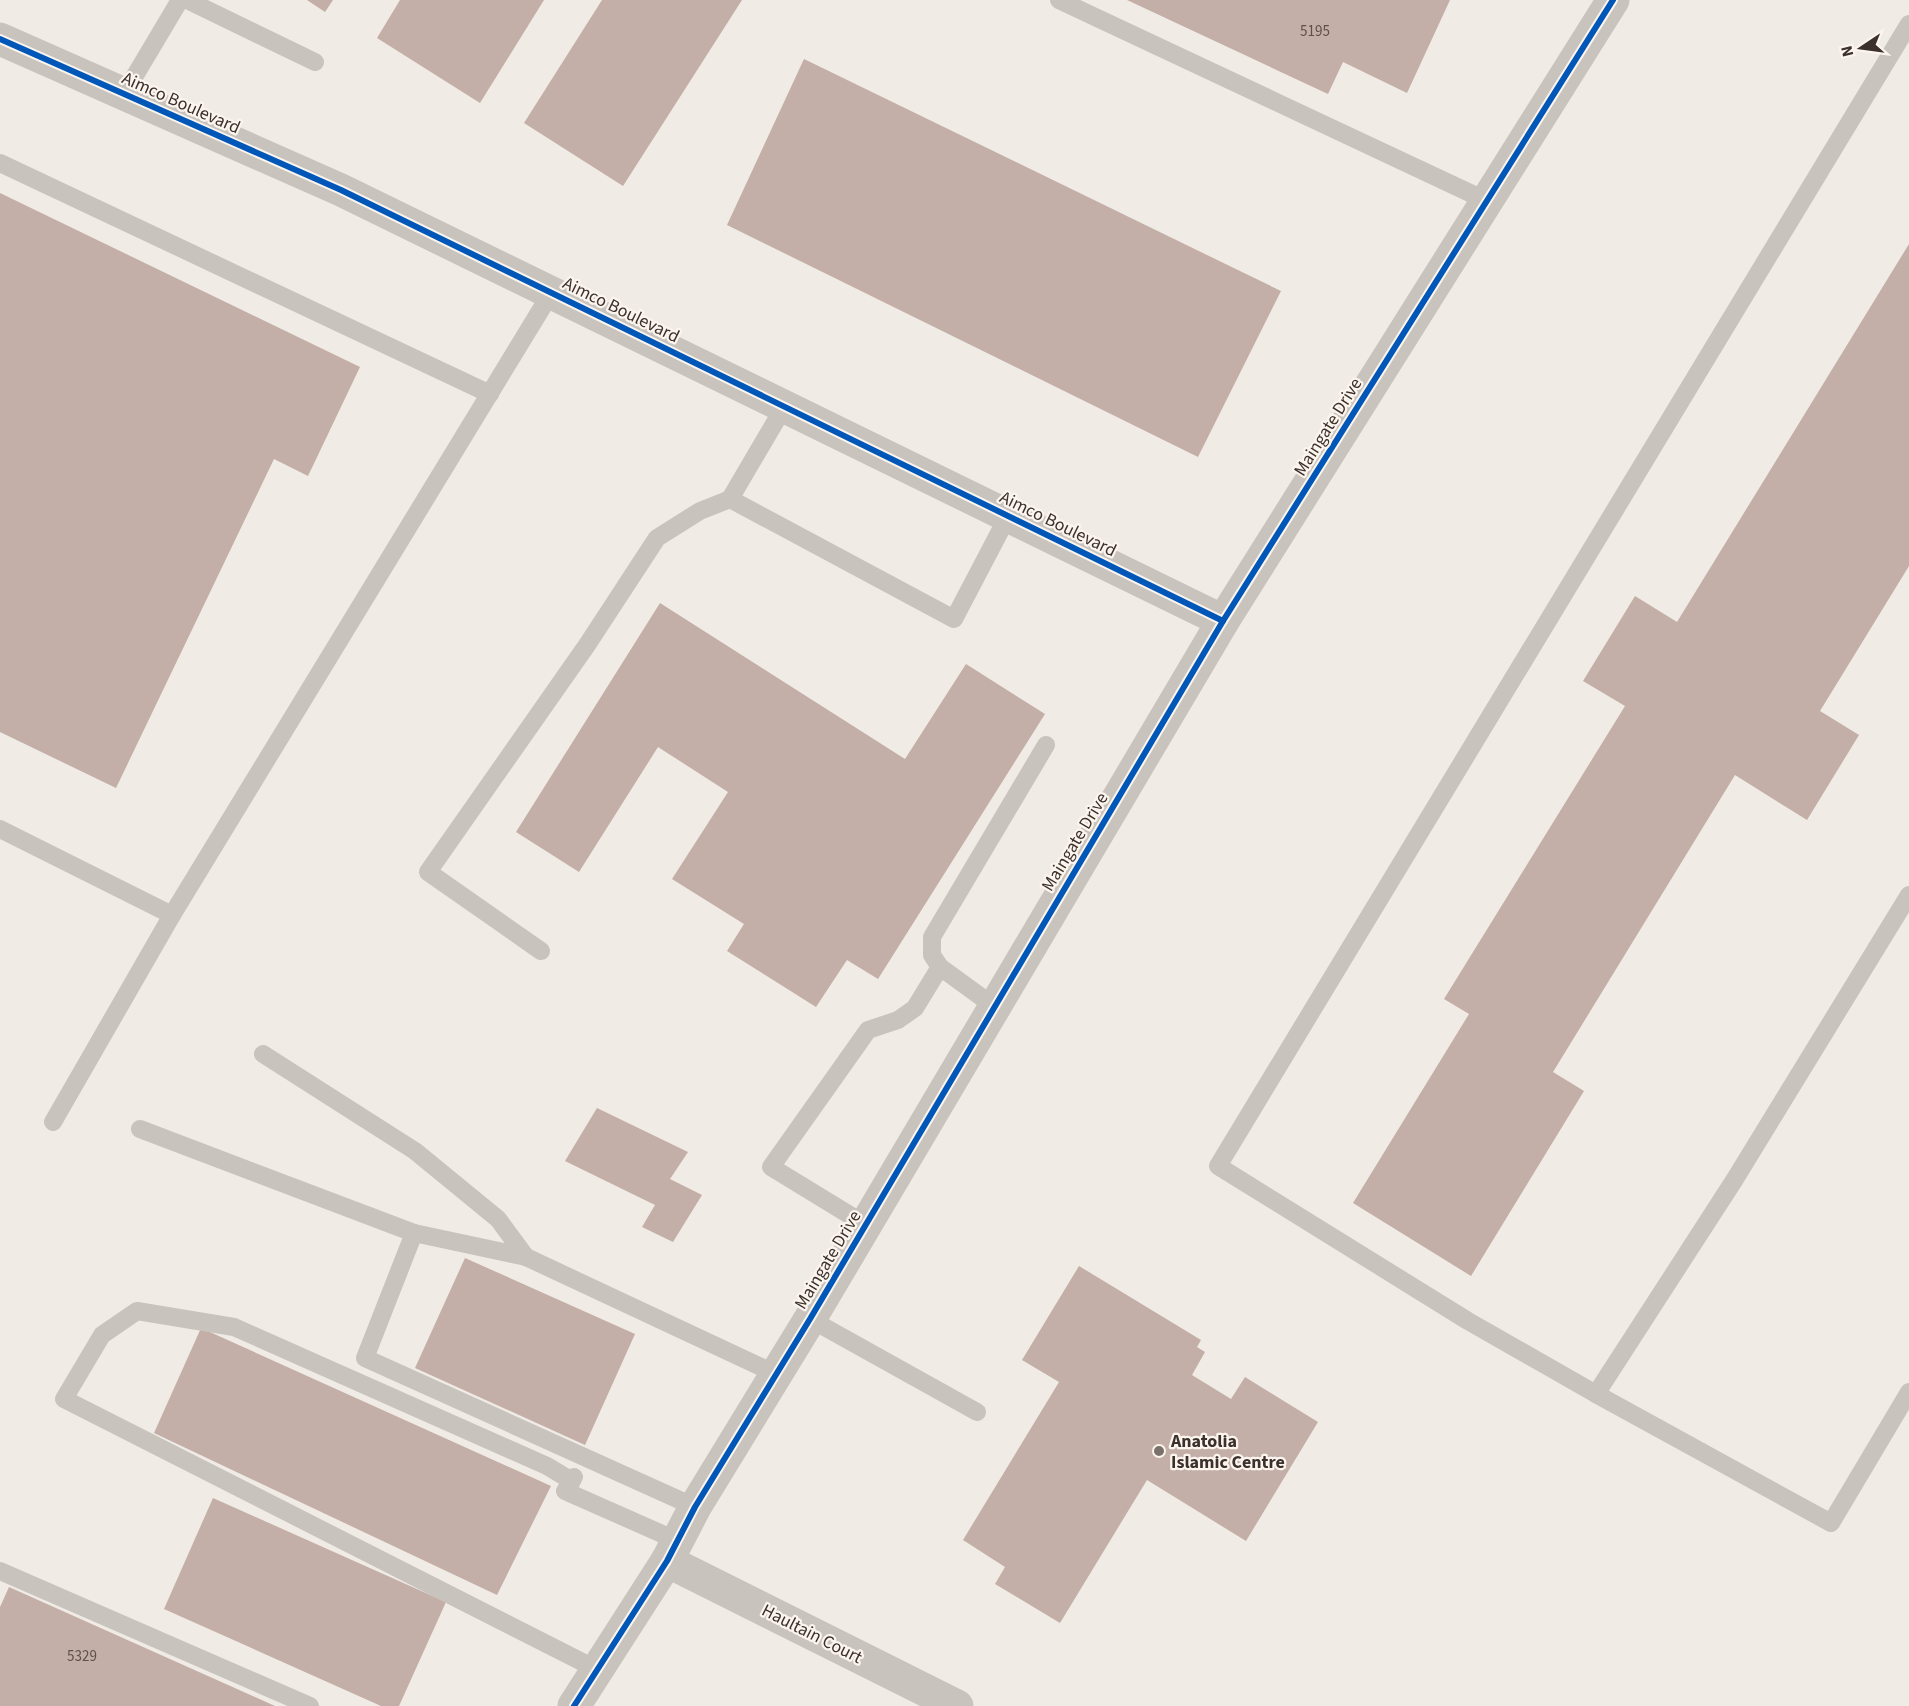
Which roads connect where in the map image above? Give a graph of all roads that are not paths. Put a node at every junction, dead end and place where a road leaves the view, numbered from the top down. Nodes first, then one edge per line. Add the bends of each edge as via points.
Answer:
1 (180, 0) edge
2 (188, 0) edge
3 (1059, 0) edge
4 (1613, 0) edge
5 (1909, 24) edge
6 (0, 39) edge
7 (315, 62) dead end
8 (124, 94) junction
9 (0, 163) edge
10 (1487, 201) junction
11 (551, 293) junction
12 (490, 394) junction
13 (784, 407) junction
14 (730, 499) junction
15 (1008, 516) junction
16 (1223, 621) junction
17 (1047, 745) dead end
18 (0, 829) edge
19 (1909, 895) edge
20 (172, 915) junction
21 (541, 951) dead end
22 (940, 967) junction
23 (995, 1007) junction
24 (263, 1054) dead end
25 (53, 1122) dead end
26 (140, 1129) dead end
27 (866, 1225) junction
28 (414, 1233) junction
29 (526, 1257) junction
30 (810, 1320) junction
31 (776, 1374) junction
32 (1909, 1392) edge
33 (1596, 1394) junction
34 (977, 1412) dead end
35 (586, 1458) junction
36 (572, 1481) junction
37 (695, 1506) junction
38 (673, 1551) junction
39 (0, 1571) edge
40 (598, 1670) junction
41 (310, 1706) edge
42 (574, 1706) edge
43 (957, 1706) edge

1 - 8 lane
2 - 7 lane
3 - 10 lane
4 - 10 street, Maingate Drive
5 - 33 lane via 1218,1166 1468,1321
6 - 8 street, Aimco Boulevard
8 - 11 street, Aimco Boulevard via 341,190
9 - 12 lane
10 - 16 street, Maingate Drive
11 - 12 lane
11 - 13 street, Aimco Boulevard
12 - 20 lane
13 - 14 lane
13 - 15 street, Aimco Boulevard
14 - 15 lane via 954,619
14 - 21 lane via 700,511 657,538 428,872
15 - 16 street, Aimco Boulevard
16 - 23 street, Maingate Drive
17 - 22 lane via 932,937 932,955
18 - 20 lane
19 - 33 lane via 1735,1179
20 - 25 lane
22 - 23 lane
22 - 27 lane via 915,1008 898,1020 868,1030 771,1167
23 - 27 street, Maingate Drive
24 - 29 lane via 415,1151 498,1219
26 - 28 lane
27 - 30 street, Maingate Drive
28 - 29 lane
28 - 35 lane via 365,1358
29 - 31 lane
30 - 31 street, Maingate Drive
30 - 34 lane
31 - 37 street, Maingate Drive
32 - 33 lane via 1831,1523
35 - 36 lane
35 - 37 lane
36 - 38 lane via 565,1491
36 - 40 lane via 234,1327 159,1314 137,1311 102,1335 64,1399
37 - 38 street, Maingate Drive
38 - 40 street, Maingate Drive
38 - 43 street, Haultain Court
39 - 41 lane
40 - 42 street, Maingate Drive

